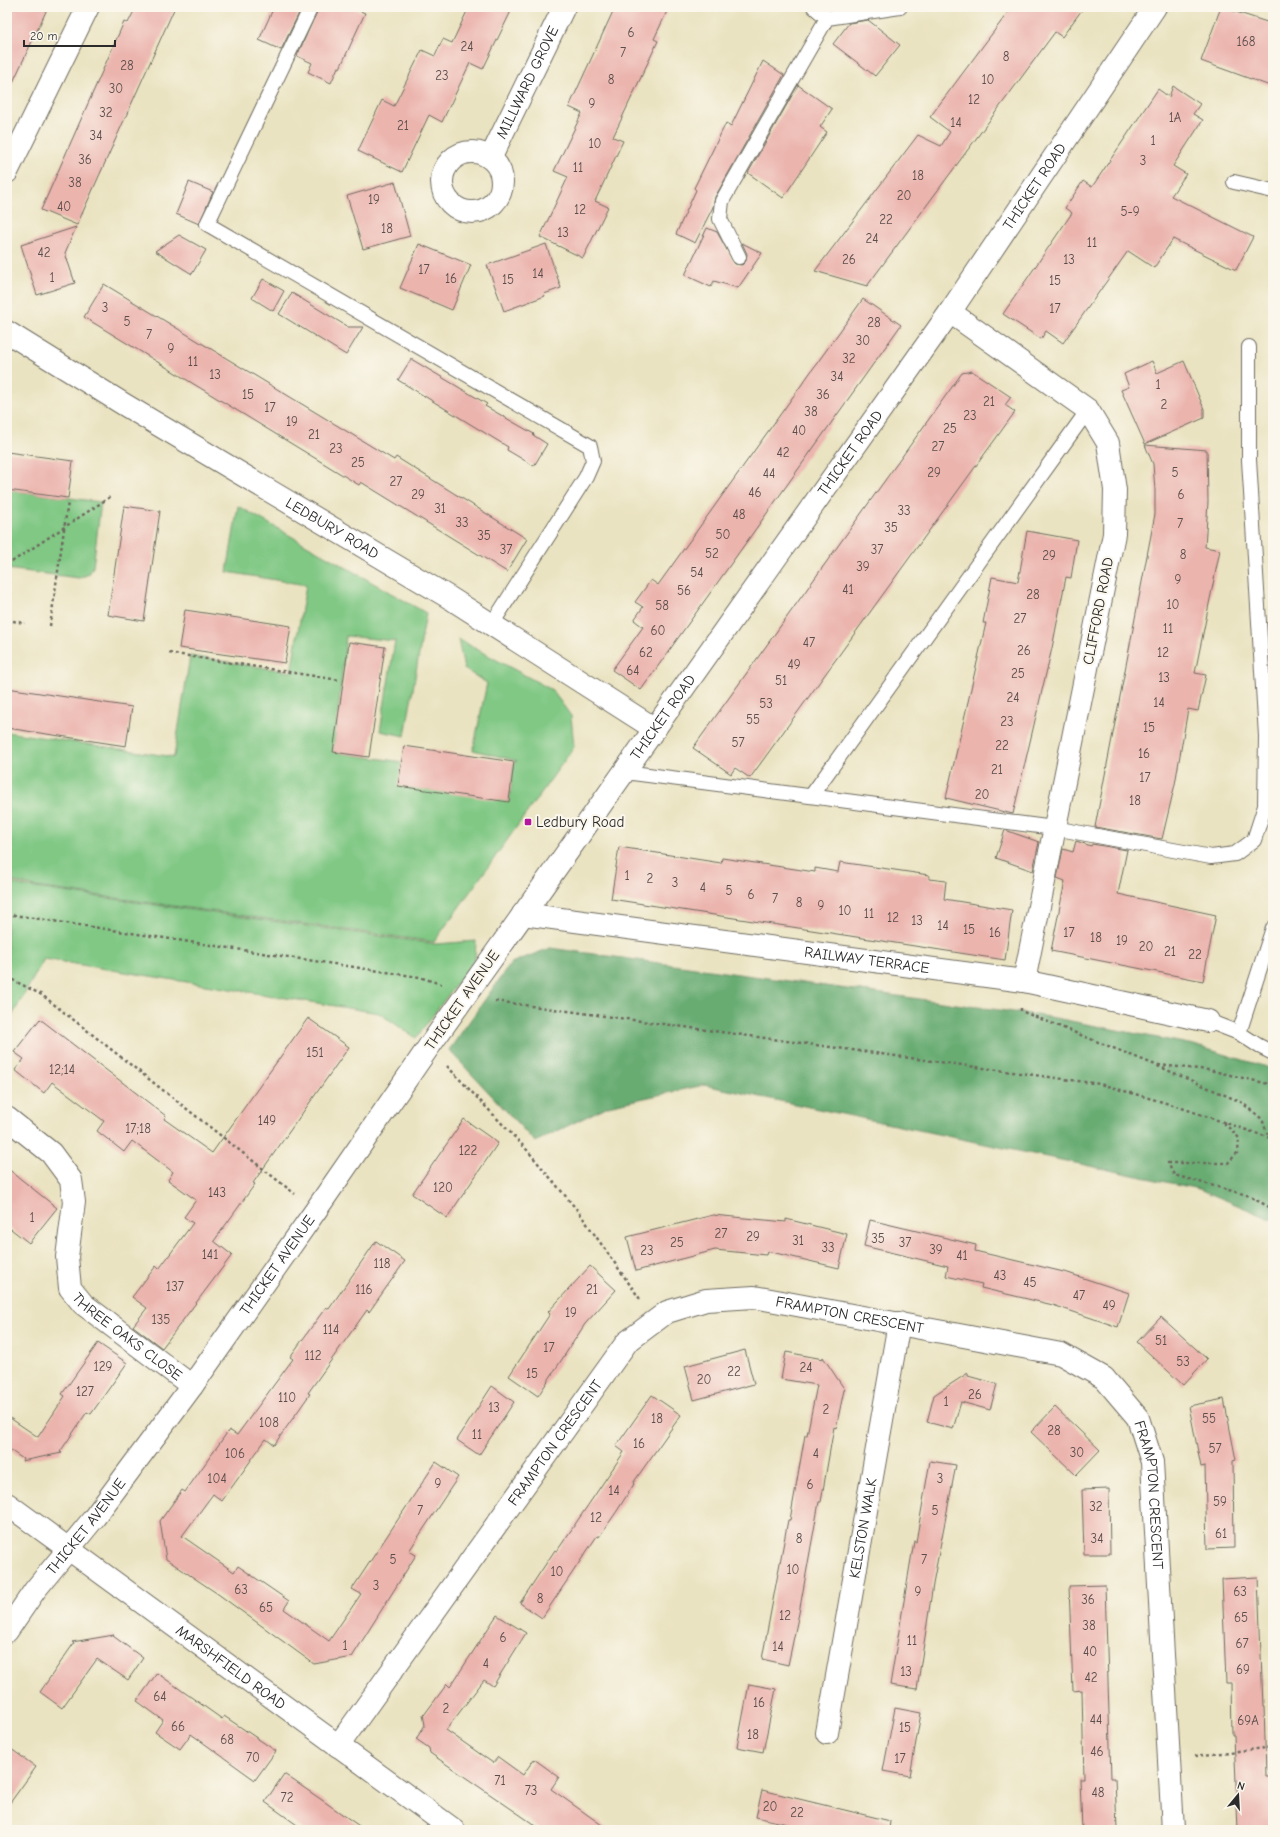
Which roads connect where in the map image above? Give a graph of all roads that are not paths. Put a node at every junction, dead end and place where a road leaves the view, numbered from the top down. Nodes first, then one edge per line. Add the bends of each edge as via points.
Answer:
1 (88, 7) edge
2 (312, 7) edge
3 (564, 7) edge
4 (814, 7) edge
5 (900, 7) edge
6 (1155, 7) edge
7 (827, 18) junction
8 (491, 157) dead end
9 (7, 172) edge
10 (1234, 182) dead end
11 (1273, 190) edge
12 (739, 257) dead end
13 (950, 312) junction
14 (7, 332) edge
15 (1249, 347) dead end
16 (1088, 410) junction
17 (492, 624) junction
18 (655, 729) junction
19 (625, 772) junction
20 (812, 796) junction
21 (1054, 828) junction
22 (538, 894) joint
23 (523, 914) junction
24 (1273, 928) edge
25 (1024, 982) junction
26 (1208, 1021) joint
27 (1239, 1033) junction
28 (1273, 1052) edge
29 (7, 1118) edge
30 (899, 1323) junction
31 (192, 1386) junction
32 (7, 1504) edge
33 (68, 1548) junction
34 (7, 1630) edge
35 (827, 1733) dead end
36 (338, 1746) junction
37 (454, 1830) edge
38 (1173, 1830) edge

1 - 9 street
2 - 17 lane via 207,224 590,446 593,461 586,477
3 - 8 street, MILLWARD GROVE
4 - 7 lane
5 - 7 lane
6 - 13 street, THICKET ROAD
7 - 12 lane via 722,201 720,219
10 - 11 lane
13 - 16 street, CLIFFORD ROAD
13 - 18 street, THICKET ROAD
14 - 17 street, LEDBURY ROAD
15 - 21 lane via 1249,460 1266,736 1264,806 1254,840 1236,854 1211,857
16 - 20 lane
16 - 21 street, CLIFFORD ROAD via 1108,443 1116,490 1114,534
17 - 18 street, LEDBURY ROAD
18 - 19 street, THICKET ROAD
19 - 20 lane
19 - 22 street, THICKET ROAD
20 - 21 lane
21 - 25 street, CLIFFORD ROAD
22 - 23 street, THICKET AVENUE
23 - 25 street, RAILWAY TERRACE
23 - 31 street, THICKET AVENUE, bridge
24 - 27 lane
25 - 26 street, RAILWAY TERRACE
26 - 27 lane
27 - 28 lane
29 - 31 street, THREE OAKS CLOSE via 52,1153 71,1180 74,1202 67,1257 70,1288 83,1304
30 - 35 street, KELSTON WALK
30 - 36 street, FRAMPTON CRESCENT via 754,1297 706,1300 667,1312 655,1320 627,1342
30 - 38 street, FRAMPTON CRESCENT via 1061,1354 1104,1378 1138,1418 1152,1462
31 - 33 street, THICKET AVENUE via 94,1518
32 - 33 street, MARSHFIELD ROAD
33 - 34 street, THICKET AVENUE
33 - 36 street, MARSHFIELD ROAD
36 - 37 street, MARSHFIELD ROAD

